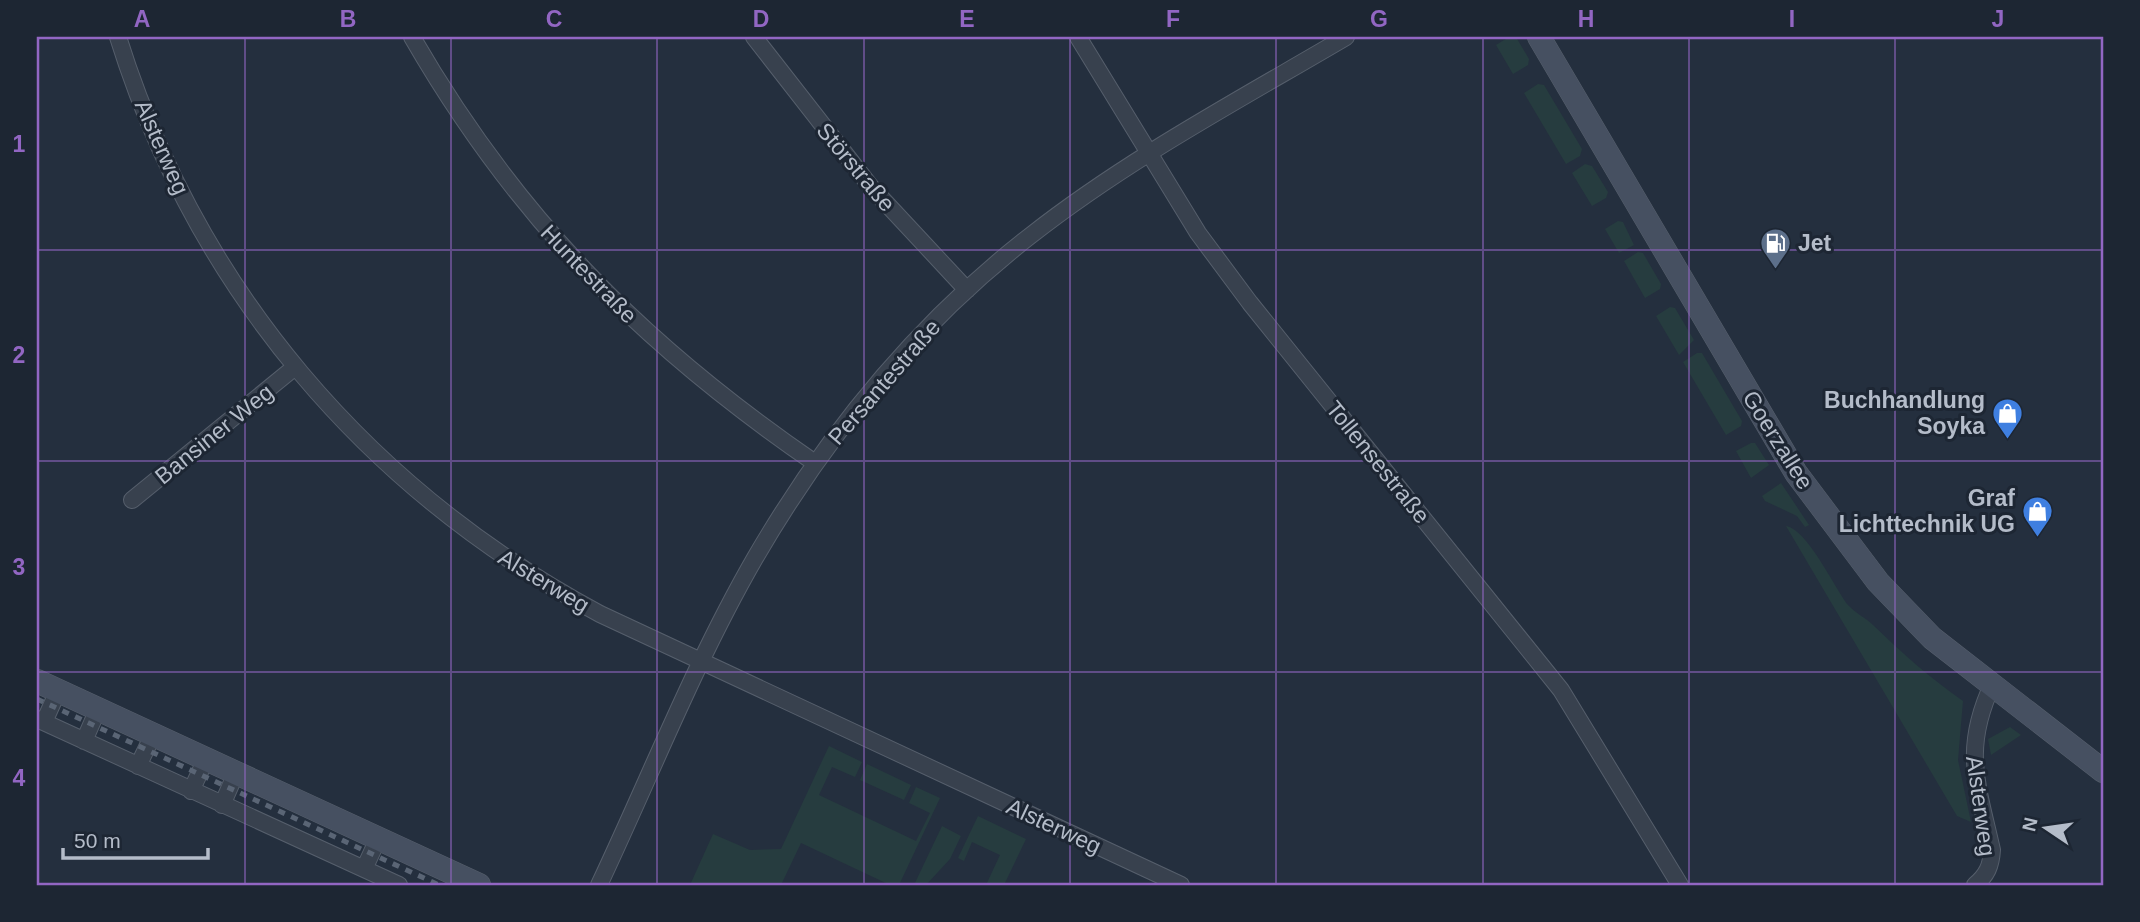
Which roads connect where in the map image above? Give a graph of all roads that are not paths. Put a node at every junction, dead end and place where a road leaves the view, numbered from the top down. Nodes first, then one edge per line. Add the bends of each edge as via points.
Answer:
1 (118, 37) edge
2 (412, 37) edge
3 (754, 37) edge
4 (1078, 37) edge
5 (1346, 37) edge
6 (1539, 37) edge
7 (1148, 154) junction
8 (967, 290) junction
9 (295, 367) junction
10 (815, 463) junction
11 (132, 500) dead end
12 (702, 663) junction
13 (37, 681) edge
14 (1993, 683) junction
15 (58, 691) junction
16 (98, 709) junction
17 (40, 720) edge
18 (153, 735) junction
19 (83, 740) junction
20 (206, 759) junction
21 (138, 766) junction
22 (2103, 771) edge
23 (236, 773) junction
24 (191, 791) junction
25 (222, 805) junction
26 (379, 839) junction
27 (364, 869) junction
28 (399, 885) edge
29 (479, 885) edge
30 (599, 885) edge
31 (1181, 885) edge
32 (1680, 885) edge
33 (1975, 885) edge

1 - 9 street, Alsterweg via 150,125 191,213 242,297
2 - 10 street, Huntestraße via 494,165 592,280 680,363
3 - 8 street, Störstraße via 871,187
4 - 7 street, Tollensestraße
5 - 7 street, Persantestraße
6 - 14 main road, Goerzallee via 1796,473 1878,582 1932,638
7 - 8 street, Persantestraße via 1054,217
7 - 32 street, Tollensestraße via 1233,282 1561,690
8 - 10 street, Persantestraße via 875,386
9 - 11 street, Bansiner Weg
9 - 12 street, Alsterweg via 357,438 463,529 533,578
10 - 12 street, Persantestraße via 753,561
12 - 30 street, Persantestraße
12 - 31 street, Alsterweg
13 - 15 main road
14 - 22 main road, Goerzallee
14 - 33 street, Alsterweg via 1973,743 1973,767 1992,850 1989,869
15 - 16 main road
15 - 17 street
16 - 18 main road
16 - 19 street
17 - 19 street
18 - 20 main road
18 - 21 street
19 - 21 street
20 - 23 main road
20 - 24 street
21 - 24 street
23 - 25 street
23 - 26 main road
24 - 25 street
25 - 27 street
26 - 27 street
26 - 29 main road
27 - 28 street

